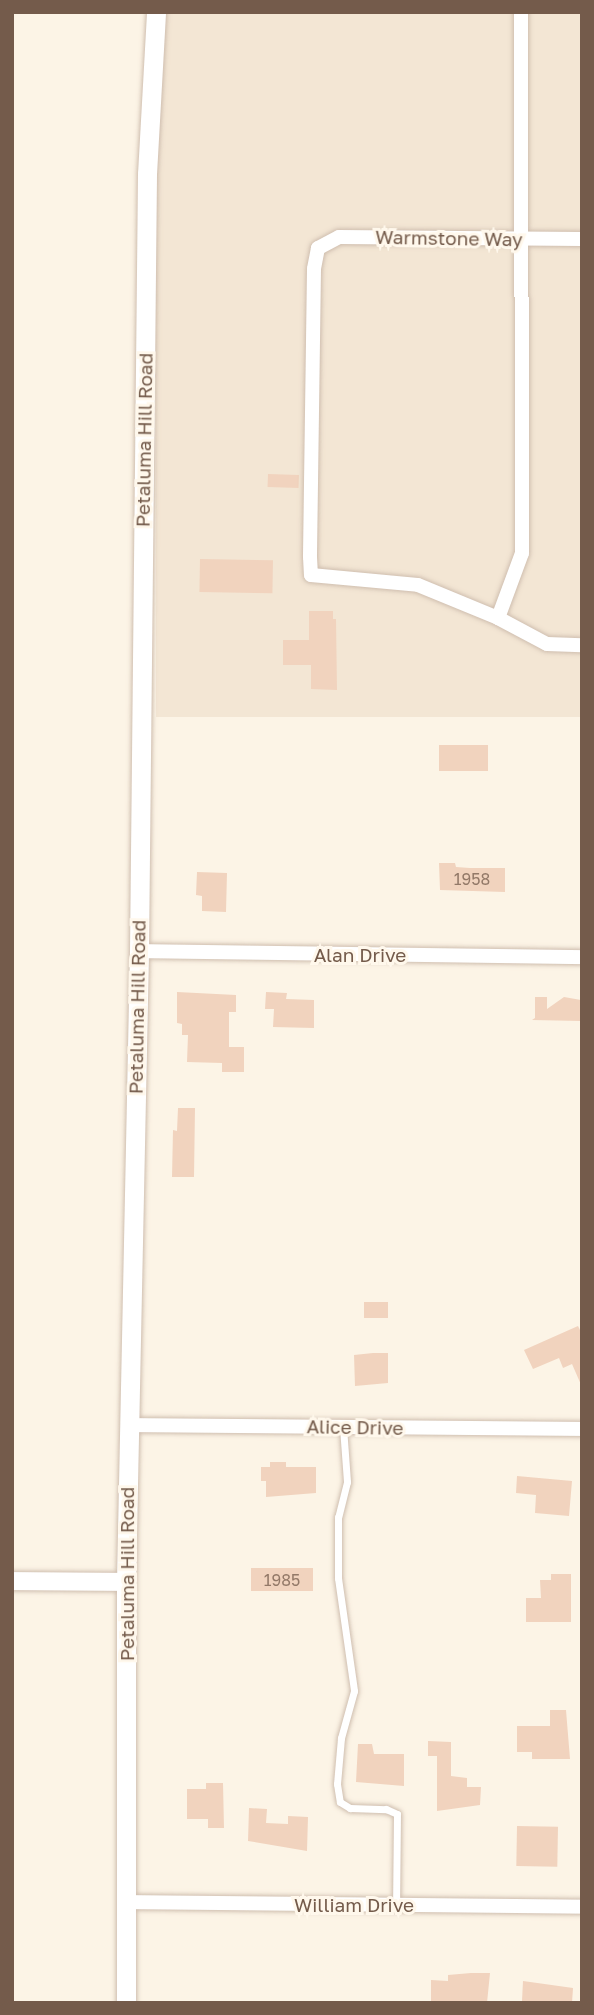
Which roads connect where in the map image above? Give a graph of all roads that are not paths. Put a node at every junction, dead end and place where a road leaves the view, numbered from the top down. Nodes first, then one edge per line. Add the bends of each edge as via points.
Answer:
1 (156, 12) edge
2 (521, 12) edge
3 (519, 239) junction
4 (582, 239) edge
5 (498, 618) junction
6 (582, 645) edge
7 (139, 951) junction
8 (582, 957) edge
9 (128, 1425) junction
10 (343, 1427) junction
11 (582, 1429) edge
12 (12, 1581) edge
13 (126, 1582) junction
14 (127, 1902) junction
15 (396, 1905) junction
16 (582, 1907) edge
17 (126, 2003) edge

1 - 7 main road, Petaluma Hill Road via 147,174
2 - 3 street
3 - 4 street, Warmstone Way
3 - 5 street via 522,553
3 - 5 street, Warmstone Way via 339,237 318,248 314,269 311,575 418,585
5 - 6 street via 547,644
7 - 8 street, Alan Drive
7 - 9 main road, Petaluma Hill Road
9 - 10 street, Alice Drive
9 - 13 main road, Petaluma Hill Road
10 - 11 street, Alice Drive
10 - 15 lane via 347,1482 338,1517 338,1578 354,1691 341,1738 337,1784 341,1802 350,1808 386,1809 397,1814
12 - 13 street
13 - 14 main road, Petaluma Hill Road
14 - 15 street, William Drive
14 - 17 main road, Petaluma Hill Road
15 - 16 street, William Drive

